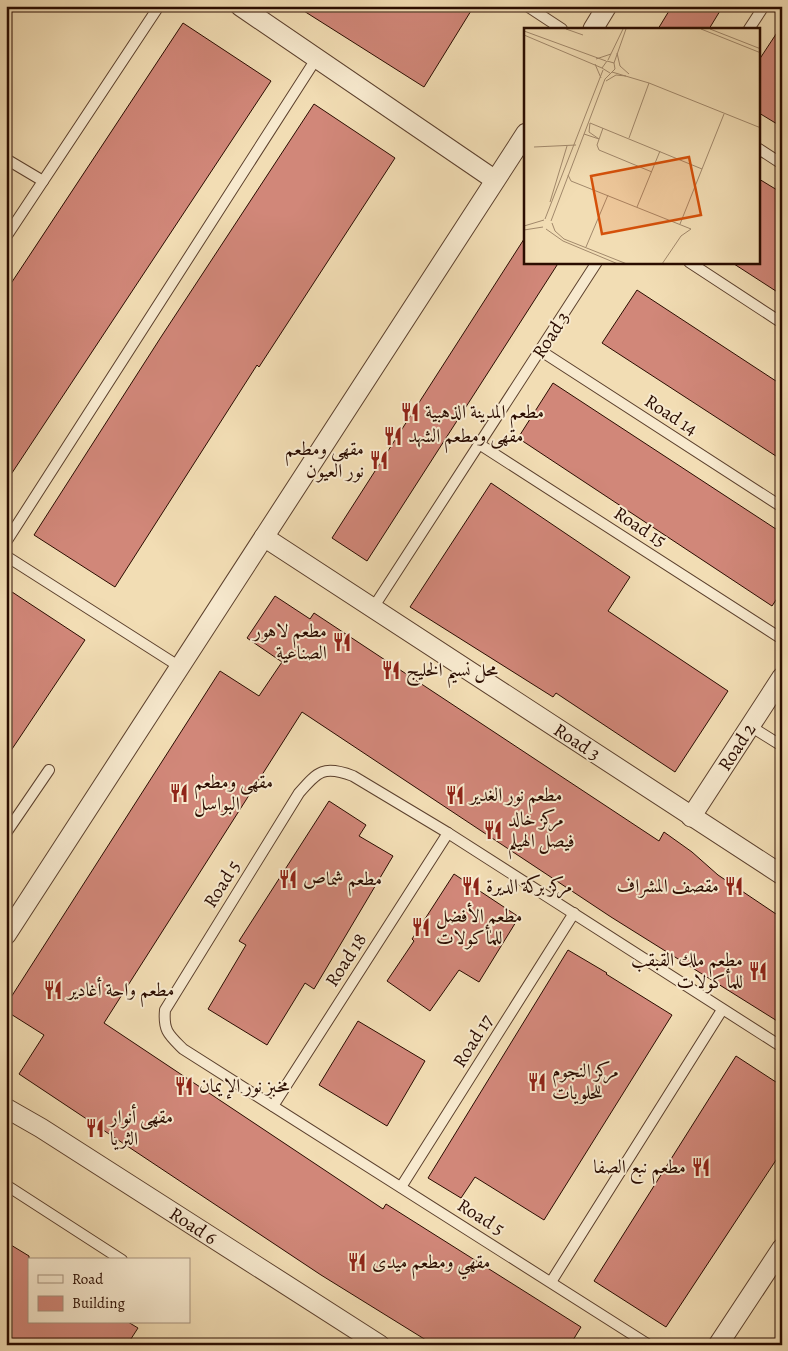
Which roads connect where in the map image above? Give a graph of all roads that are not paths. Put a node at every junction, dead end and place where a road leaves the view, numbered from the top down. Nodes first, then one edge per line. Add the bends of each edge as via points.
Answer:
1 (159, 6) edge
2 (240, 6) edge
3 (527, 6) edge
4 (607, 6) edge
5 (764, 6) edge
6 (560, 28) edge
7 (594, 28) edge
8 (750, 28) edge
9 (316, 59) junction
10 (524, 136) edge
11 (760, 151) edge
12 (6, 159) edge
13 (782, 164) edge
14 (495, 180) junction
15 (42, 181) junction
16 (6, 237) edge
17 (596, 264) edge
18 (692, 264) edge
19 (782, 323) edge
20 (540, 351) junction
21 (479, 444) junction
22 (782, 508) edge
23 (264, 537) junction
24 (6, 542) edge
25 (6, 556) edge
26 (374, 608) junction
27 (782, 639) edge
28 (180, 667) junction
29 (782, 677) edge
30 (750, 726) junction
31 (782, 746) edge
32 (49, 770) dead end
33 (691, 817) junction
34 (6, 833) edge
35 (448, 833) junction
36 (782, 875) edge
37 (574, 913) junction
38 (6, 934) edge
39 (722, 1010) junction
40 (782, 1047) edge
41 (273, 1106) junction
42 (6, 1108) edge
43 (6, 1185) edge
44 (401, 1187) junction
45 (780, 1256) edge
46 (119, 1258) edge
47 (551, 1282) junction
48 (380, 1345) edge
49 (649, 1345) edge
50 (718, 1345) edge

1 - 15 lane
2 - 9 street
3 - 6 lane
4 - 7 street
5 - 8 lane
9 - 14 street
9 - 24 lane
10 - 14 street
11 - 13 lane
12 - 15 lane
14 - 23 street
15 - 16 lane
17 - 20 lane, Road 3
18 - 19 lane
20 - 21 lane, Road 3
20 - 22 lane, Road 14
21 - 26 lane, Road 3
21 - 27 lane, Road 15
23 - 26 street, Road 3
23 - 28 street
25 - 28 lane
26 - 33 street, Road 3
28 - 38 street
29 - 30 street, Road 2
30 - 31 lane
30 - 33 street, Road 2
32 - 34 lane
33 - 36 street, Road 3
35 - 37 lane, Road 5
35 - 41 lane, Road 18
35 - 41 lane, Road 5 via 339,770 314,776 298,793 165,1010 164,1023 168,1034 183,1049
37 - 39 lane, Road 5
37 - 44 lane, Road 17
39 - 40 lane, Road 5
39 - 47 lane
41 - 44 lane, Road 5
42 - 48 street, Road 6
43 - 46 lane
44 - 47 lane, Road 5
45 - 50 street
47 - 49 lane, Road 5

